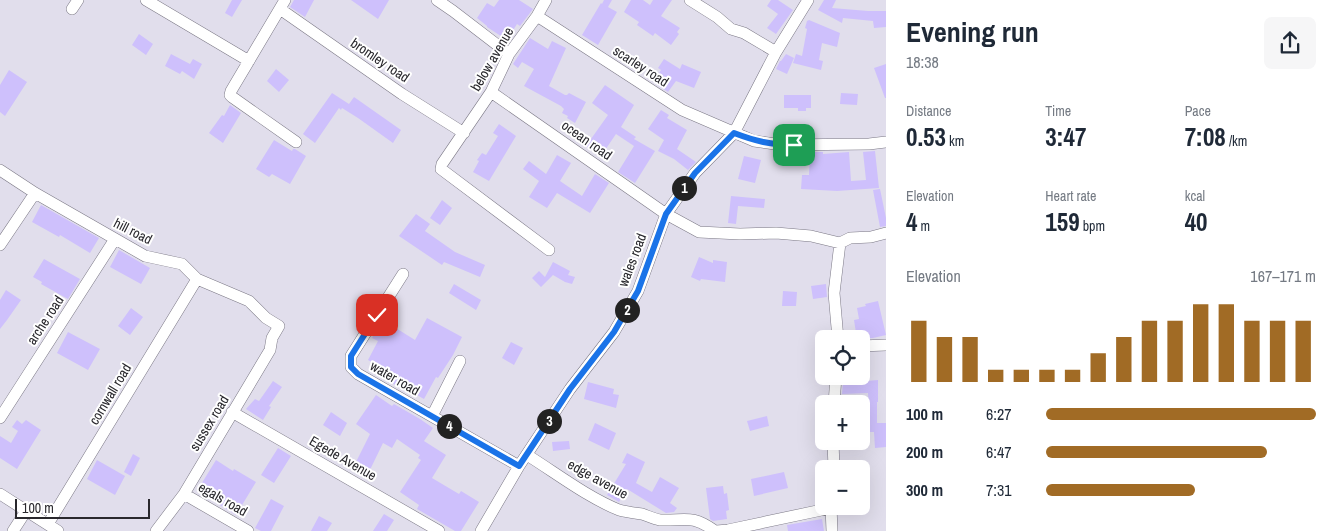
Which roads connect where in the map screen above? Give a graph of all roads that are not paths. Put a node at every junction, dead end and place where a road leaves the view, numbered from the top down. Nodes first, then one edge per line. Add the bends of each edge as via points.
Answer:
1 (146, 0) edge
2 (437, 0) edge
3 (546, 0) edge
4 (690, 0) edge
5 (808, 0) edge
6 (283, 4) edge
7 (537, 16) junction
8 (776, 52) junction
9 (509, 54) junction
10 (249, 61) junction
11 (491, 92) junction
12 (464, 133) junction
13 (734, 133) junction
14 (296, 142) dead end
15 (886, 142) edge
16 (0, 170) edge
17 (36, 193) junction
18 (666, 214) junction
19 (886, 233) edge
20 (115, 239) junction
21 (840, 243) junction
22 (0, 245) edge
23 (549, 250) dead end
24 (403, 274) dead end
25 (197, 279) junction
26 (279, 326) joint
27 (837, 330) edge
28 (886, 345) edge
29 (870, 346) edge
30 (460, 360) dead end
31 (232, 412) junction
32 (432, 416) junction
33 (0, 418) edge
34 (527, 455) junction
35 (519, 466) junction
36 (0, 494) edge
37 (184, 494) junction
38 (26, 511) junction
39 (815, 511) edge
40 (831, 515) edge
41 (53, 528) edge
42 (740, 529) edge
43 (13, 531) edge
44 (156, 531) edge
45 (248, 531) edge
46 (439, 531) edge
47 (481, 531) edge
48 (716, 531) edge
49 (832, 531) edge

1 - 10 street
2 - 9 street
3 - 7 street, below avenue
4 - 8 street via 731,29
5 - 8 street, wales road
6 - 10 street
6 - 12 street, bromley road via 387,83
7 - 9 street, below avenue
7 - 13 street, scarley road via 682,110
8 - 13 street, wales road
9 - 11 street, below avenue
10 - 14 street via 230,95
11 - 12 street, below avenue
11 - 18 street, ocean road
12 - 23 street, below avenue via 442,164 442,169
13 - 15 street, scarley road via 754,141 782,145
13 - 18 street, wales road via 695,173
16 - 17 street, hill road
17 - 20 street, hill road
17 - 22 street
18 - 21 street, ocean road via 699,232 776,233
18 - 34 street, wales road via 638,291 614,332 570,389
19 - 21 street via 850,238
20 - 25 street, hill road via 146,256 182,264
20 - 33 street, arche road
21 - 27 street via 834,294
24 - 32 street, water road via 351,356 351,367
25 - 26 street, hill road via 249,301
25 - 41 street, cornwall road
26 - 31 street, sussex road via 270,350
28 - 29 street
30 - 32 street
31 - 37 street, sussex road
31 - 46 street, Egede Avenue
32 - 35 street, water road
34 - 35 street, wales road
34 - 48 street, edge avenue via 621,510 657,519 696,520
35 - 47 street, wales road
36 - 38 street
37 - 44 street, sussex road
37 - 45 street, egals road
38 - 41 street
38 - 43 street
39 - 42 street, edge avenue
40 - 49 street
42 - 48 street, edge avenue

